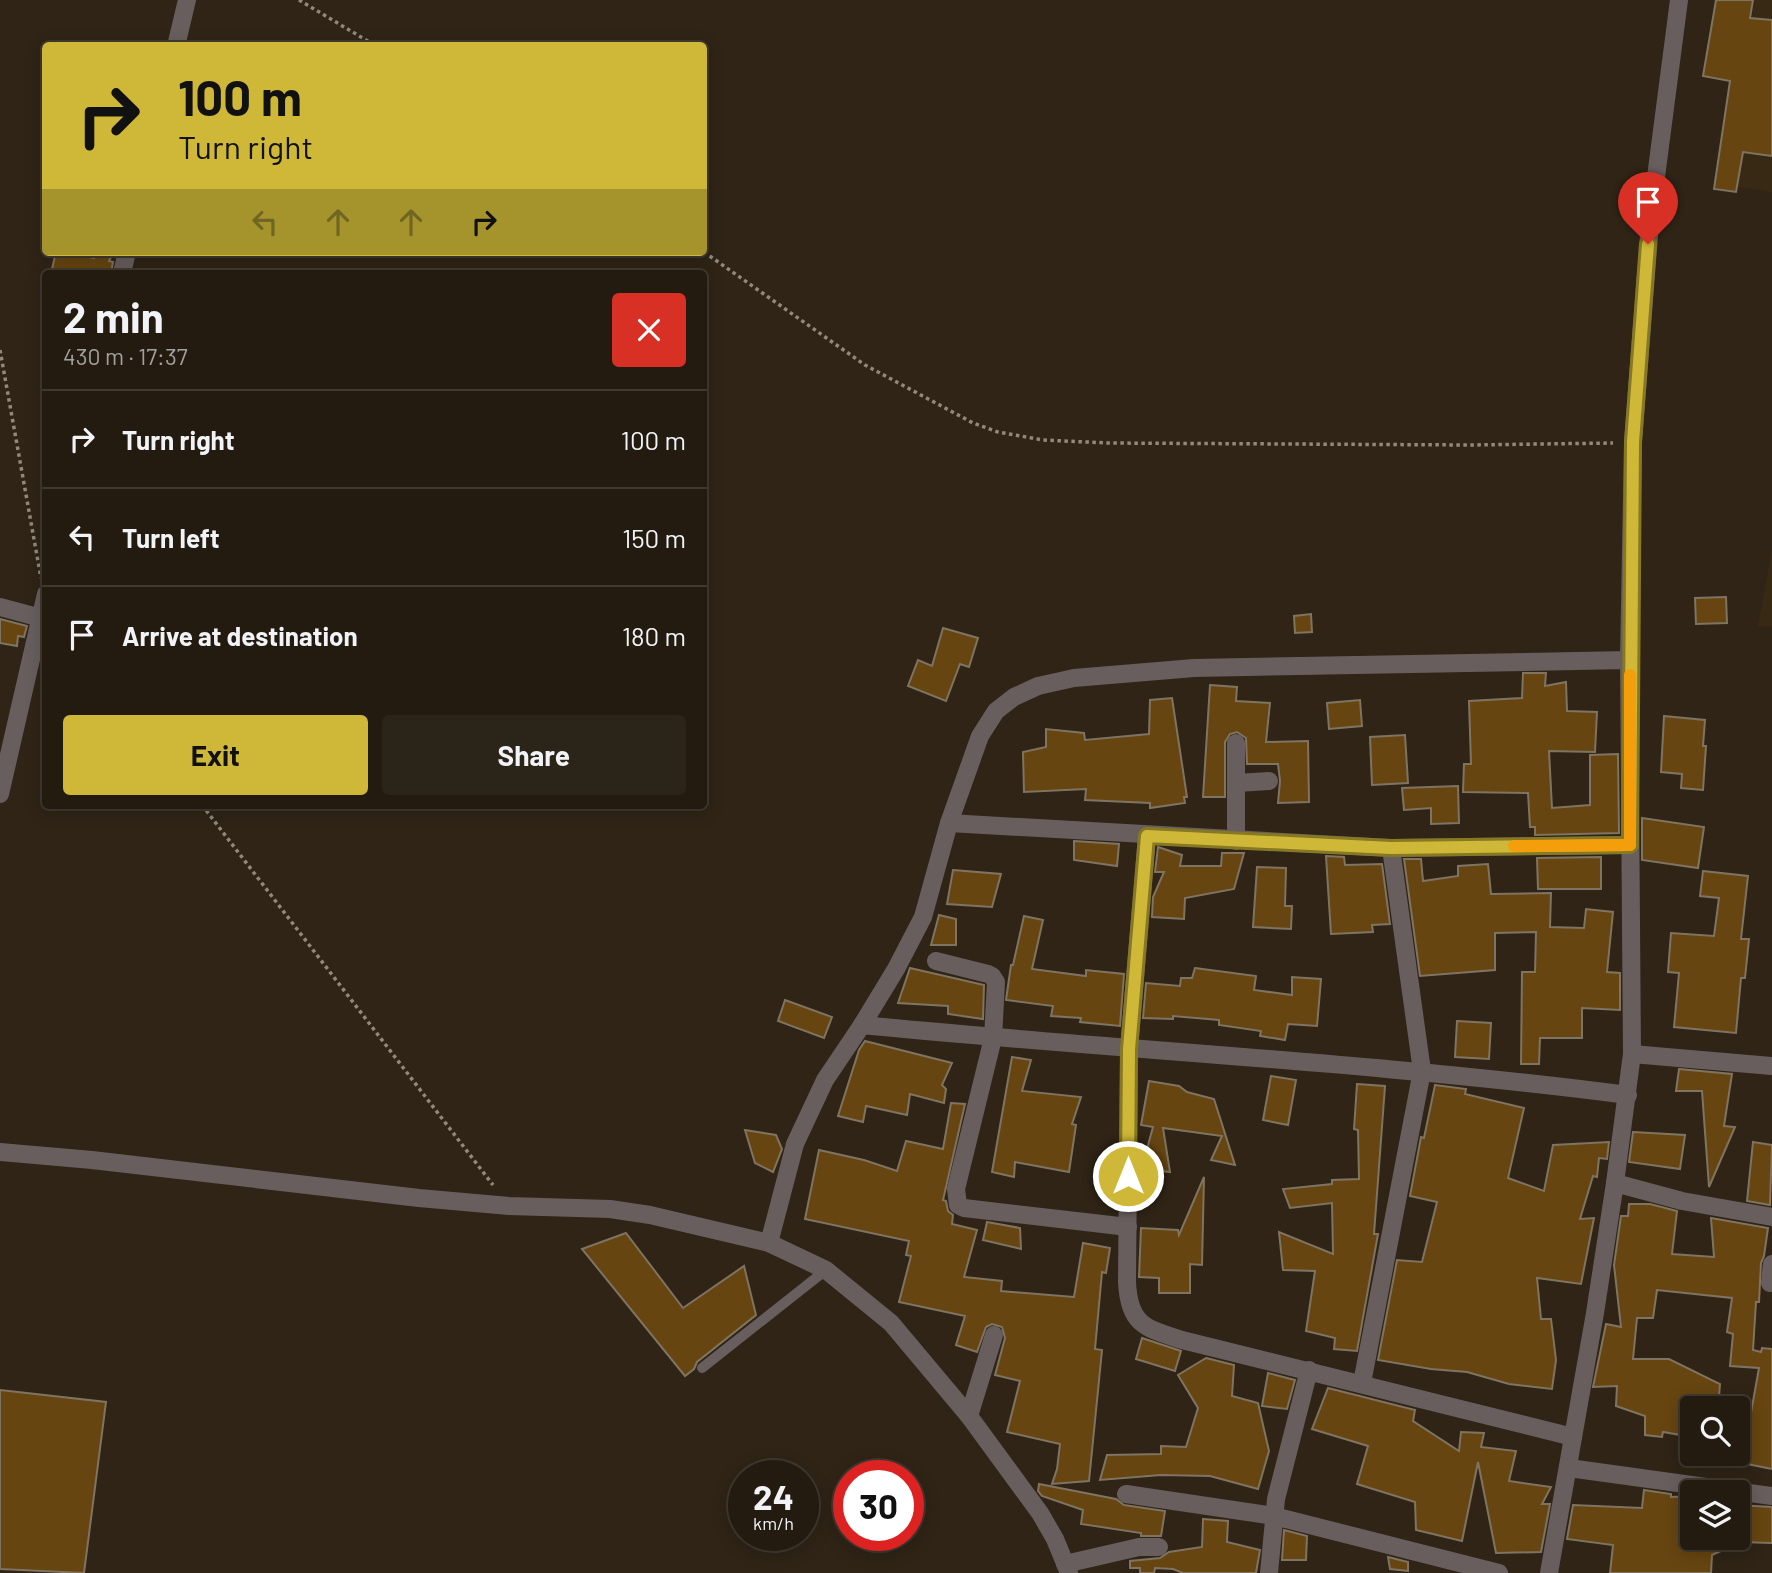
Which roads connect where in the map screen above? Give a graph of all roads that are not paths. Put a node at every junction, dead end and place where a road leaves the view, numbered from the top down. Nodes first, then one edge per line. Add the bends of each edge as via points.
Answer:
1 (187, 0) edge
2 (1679, 0) edge
3 (177, 42) edge
4 (0, 607) edge
5 (42, 612) edge
6 (41, 618) junction
7 (1629, 660) junction
8 (1236, 743) dead end
9 (1269, 781) dead end
10 (1237, 783) junction
11 (0, 794) edge
12 (949, 823) junction
13 (1147, 836) junction
14 (1236, 841) junction
15 (1630, 845) junction
16 (1391, 848) junction
17 (936, 961) dead end
18 (862, 1025) junction
19 (992, 1038) junction
20 (1129, 1049) junction
21 (1632, 1054) junction
22 (1772, 1066) edge
23 (1422, 1071) junction
24 (1628, 1095) junction
25 (0, 1152) edge
26 (1615, 1183) junction
27 (1772, 1217) edge
28 (1128, 1227) junction
29 (769, 1243) junction
30 (1772, 1264) edge
31 (826, 1270) junction
32 (1770, 1283) edge
33 (994, 1335) dead end
34 (702, 1368) dead end
35 (1309, 1370) junction
36 (1362, 1384) junction
37 (969, 1416) junction
38 (1573, 1437) junction
39 (1569, 1468) junction
40 (1126, 1494) dead end
41 (1772, 1496) edge
42 (1274, 1516) junction
43 (1159, 1547) dead end
44 (1067, 1568) edge
45 (1269, 1573) edge
46 (1499, 1573) edge
47 (1549, 1573) edge

1 - 3 street
2 - 7 street via 1650,223 1633,442
4 - 6 street
5 - 6 street
6 - 11 street
7 - 12 street via 1238,666 1074,678 1038,686 996,711 979,737
7 - 15 street
8 - 10 street
9 - 10 street
10 - 14 street
12 - 13 street
12 - 18 street via 923,917
13 - 14 street
13 - 20 street
14 - 16 street
15 - 16 street
15 - 21 street
16 - 23 street
17 - 19 street via 992,976 996,982
18 - 19 street
18 - 29 street via 835,1063 795,1144
19 - 20 street
19 - 28 street via 956,1189 958,1205
20 - 23 street
20 - 28 street
21 - 22 street
21 - 24 street
23 - 24 street
23 - 36 street
24 - 26 street
25 - 29 street via 509,1206 610,1209
26 - 27 street
26 - 38 street
28 - 35 street via 1128,1302 1133,1317 1172,1337
29 - 31 street
30 - 32 street
31 - 34 lane
31 - 37 street via 891,1323
33 - 37 street
35 - 36 street
35 - 42 street
36 - 38 street
37 - 44 street via 1040,1513
38 - 39 street
39 - 41 street
39 - 47 street
40 - 42 street
42 - 45 street
42 - 46 street
43 - 44 street via 1139,1547

